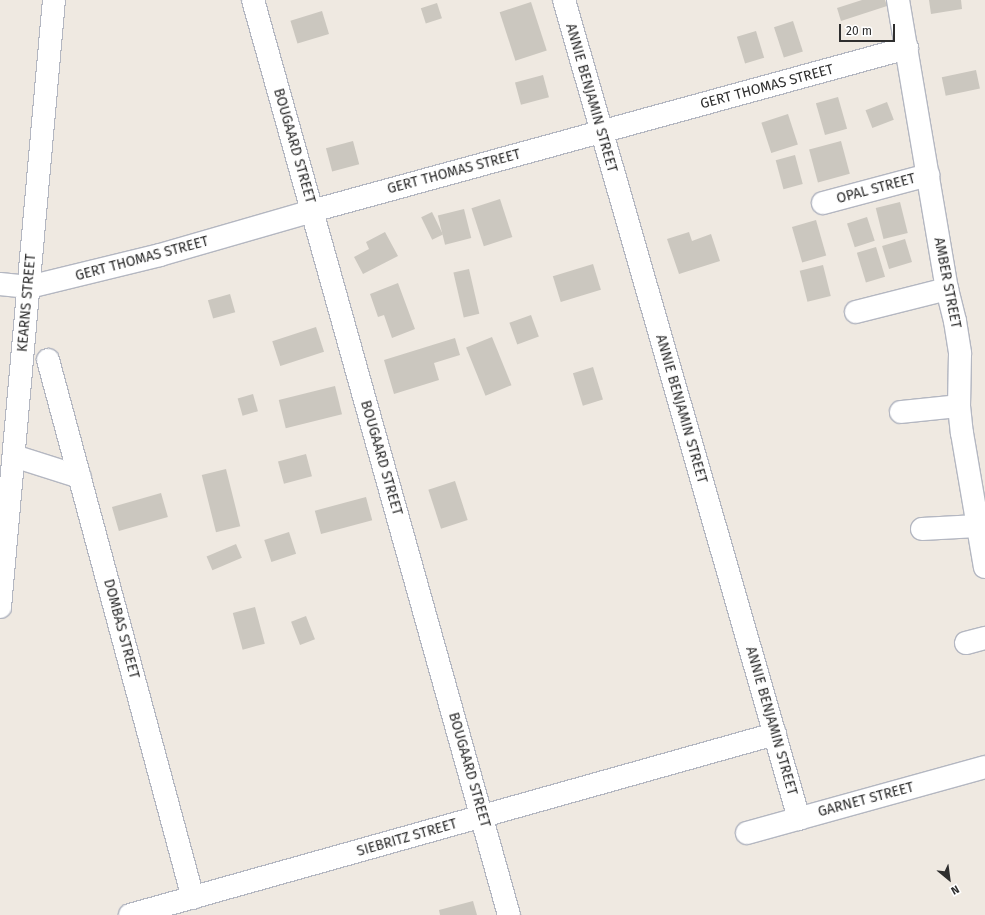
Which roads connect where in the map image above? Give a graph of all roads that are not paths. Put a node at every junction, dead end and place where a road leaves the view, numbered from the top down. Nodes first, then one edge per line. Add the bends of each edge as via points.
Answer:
1 (54, 0) edge
2 (253, 0) edge
3 (564, 0) edge
4 (898, 0) edge
5 (907, 48) junction
6 (600, 132) junction
7 (928, 175) junction
8 (823, 203) dead end
9 (312, 211) junction
10 (0, 284) edge
11 (29, 288) junction
12 (947, 289) junction
13 (856, 312) dead end
14 (48, 360) dead end
15 (959, 406) junction
16 (901, 412) dead end
17 (14, 456) junction
18 (80, 477) junction
19 (977, 526) junction
20 (922, 529) dead end
21 (985, 567) edge
22 (0, 607) edge
23 (775, 734) junction
24 (985, 767) edge
25 (482, 817) junction
26 (799, 818) junction
27 (747, 833) dead end
28 (193, 898) junction
29 (130, 915) edge
30 (509, 915) edge

1 - 11 street, KEARNS STREET
2 - 9 street, BOUGAARD STREET
3 - 6 street, ANNIE BENJAMIN STREET
4 - 5 street, AMBER STREET
5 - 6 street, GERT THOMAS STREET
5 - 7 street, AMBER STREET
6 - 9 street, GERT THOMAS STREET
6 - 23 street, ANNIE BENJAMIN STREET
7 - 8 street, OPAL STREET
7 - 12 street, AMBER STREET
9 - 11 street, GERT THOMAS STREET via 160,255
9 - 25 street, BOUGAARD STREET
10 - 11 street, GERT THOMAS STREET
11 - 17 street, KEARNS STREET
12 - 13 street
12 - 15 street, AMBER STREET via 960,354
14 - 18 street, DOMBAS STREET
15 - 16 street
15 - 19 street, AMBER STREET
17 - 18 street
17 - 22 street, KEARNS STREET
18 - 28 street, DOMBAS STREET
19 - 20 street
19 - 21 street, AMBER STREET
23 - 25 street, SIEBRITZ STREET
23 - 26 street, ANNIE BENJAMIN STREET
24 - 26 street, GARNET STREET
25 - 28 street, SIEBRITZ STREET
25 - 30 street, BOUGAARD STREET
26 - 27 street, GARNET STREET
28 - 29 street, SIEBRITZ STREET

